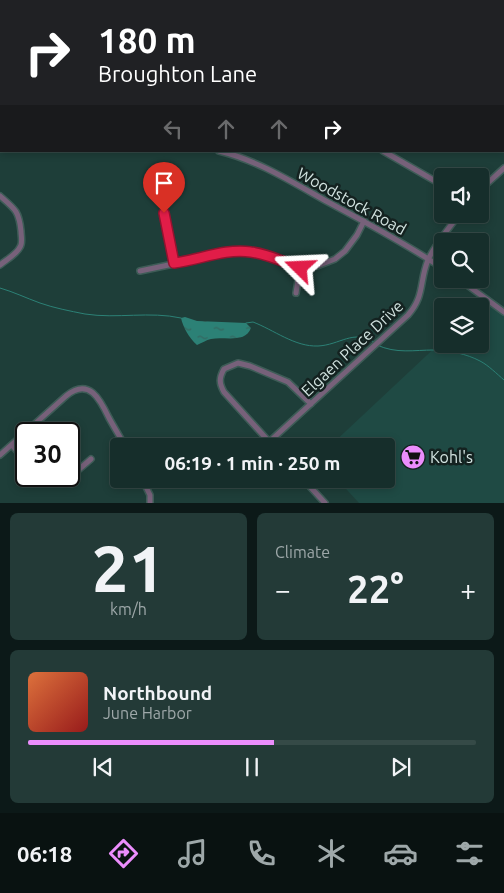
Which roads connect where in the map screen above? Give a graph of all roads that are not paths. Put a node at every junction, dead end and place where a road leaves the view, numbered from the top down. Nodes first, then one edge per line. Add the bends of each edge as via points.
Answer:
1 (222, 152) edge
2 (385, 152) edge
3 (504, 168) edge
4 (434, 181) edge
5 (489, 182) edge
6 (0, 196) edge
7 (164, 213) dead end
8 (364, 221) junction
9 (453, 223) edge
10 (429, 259) junction
11 (434, 262) edge
12 (174, 263) junction
13 (0, 265) edge
14 (300, 268) junction
15 (140, 271) dead end
16 (471, 288) edge
17 (296, 293) dead end
18 (504, 312) edge
19 (310, 404) junction
20 (120, 438) edge
21 (266, 438) edge
22 (277, 438) edge
23 (12, 445) junction
24 (15, 449) edge
25 (0, 455) edge
26 (90, 459) dead end
27 (80, 468) edge
28 (146, 488) edge
29 (311, 488) edge
30 (150, 503) edge
31 (325, 503) edge

1 - 8 street, Woodstock Road via 268,169
2 - 4 street
3 - 5 street
6 - 13 street via 19,214 21,246
7 - 12 street
8 - 10 street, Woodstock Road
8 - 14 street via 345,252 317,266
9 - 10 street, Elgaen Place Drive
10 - 11 street, Woodstock Road
10 - 19 street, Elgaen Place Drive via 416,306
12 - 14 street via 249,251
12 - 15 street
14 - 17 street
16 - 18 street
19 - 21 street via 288,382 250,366 238,363 224,369 220,384 224,392
19 - 22 street, Elgaen Place Drive
20 - 23 street via 100,399 83,389 70,393
23 - 24 street
23 - 25 street
26 - 27 street
28 - 30 street
29 - 31 street

